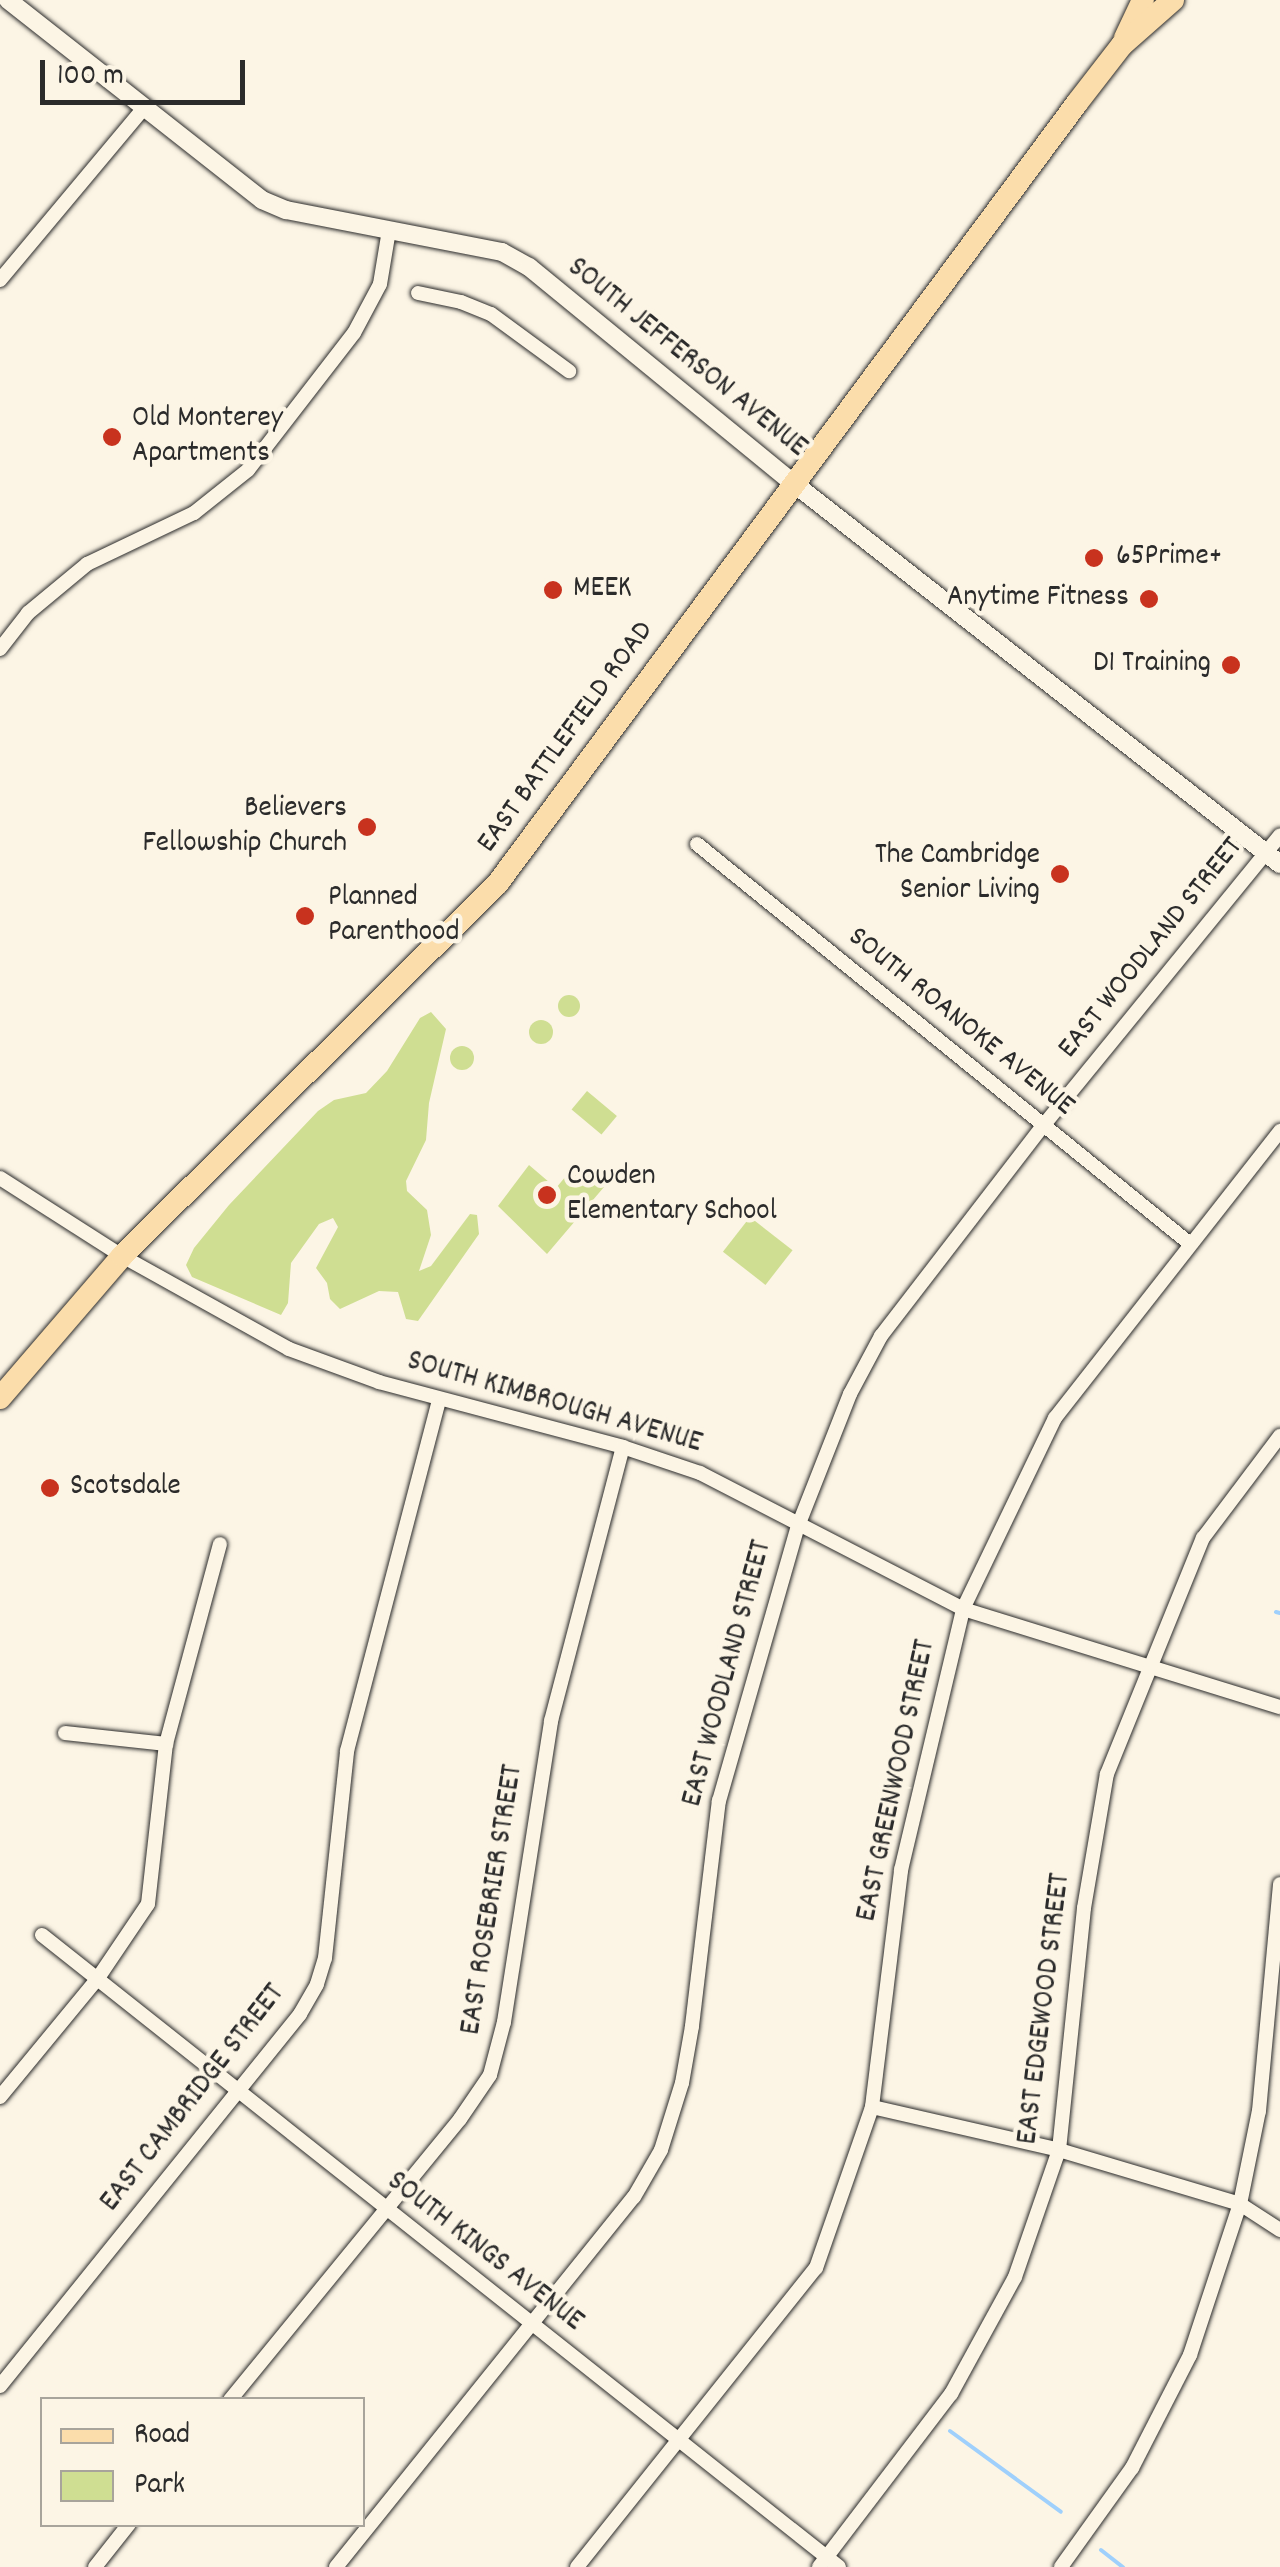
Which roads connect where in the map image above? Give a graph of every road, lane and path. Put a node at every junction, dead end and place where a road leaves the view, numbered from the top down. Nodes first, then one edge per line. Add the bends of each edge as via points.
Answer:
1 (8, 0) edge
2 (1143, 0) edge
3 (1172, 0) edge
4 (1122, 45) junction
5 (143, 109) junction
6 (389, 230) junction
7 (3, 270) edge
8 (418, 293) dead end
9 (569, 371) dead end
10 (792, 482) junction
11 (0, 649) edge
12 (1280, 835) edge
13 (696, 844) dead end
14 (1265, 852) junction
15 (1280, 864) edge
16 (1043, 1126) junction
17 (1280, 1131) edge
18 (0, 1178) edge
19 (1190, 1243) junction
20 (122, 1256) junction
21 (0, 1398) edge
22 (439, 1400) junction
23 (1280, 1436) edge
24 (623, 1447) junction
25 (798, 1526) junction
26 (220, 1544) dead end
27 (963, 1609) junction
28 (1147, 1667) junction
29 (1280, 1706) edge
30 (64, 1734) dead end
31 (166, 1744) junction
32 (1280, 1884) edge
33 (42, 1935) dead end
34 (98, 1978) junction
35 (237, 2089) junction
36 (0, 2097) edge
37 (872, 2107) junction
38 (1059, 2150) junction
39 (1240, 2204) junction
40 (383, 2209) junction
41 (1280, 2230) edge
42 (530, 2324) junction
43 (0, 2386) edge
44 (232, 2397) edge
45 (679, 2441) junction
46 (127, 2527) edge
47 (828, 2564) edge
48 (95, 2567) edge
49 (336, 2567) edge
50 (578, 2567) edge
51 (1062, 2567) edge

1 - 5 street, SOUTH JEFFERSON AVENUE
2 - 4 main road
3 - 4 main road
4 - 10 main road, EAST BATTLEFIELD ROAD
5 - 6 street, SOUTH JEFFERSON AVENUE via 262,200
5 - 7 street
6 - 10 street, SOUTH JEFFERSON AVENUE via 502,252 529,267
6 - 11 street via 380,284 354,333 248,470 194,513 87,564 28,614
8 - 9 street via 491,314
10 - 14 street, SOUTH JEFFERSON AVENUE
10 - 20 main road, EAST BATTLEFIELD ROAD via 498,883
12 - 14 street, EAST WOODLAND STREET
13 - 16 street, SOUTH ROANOKE AVENUE
14 - 15 street, SOUTH JEFFERSON AVENUE
14 - 16 street, EAST WOODLAND STREET
16 - 19 street, SOUTH ROANOKE AVENUE
16 - 25 street, EAST WOODLAND STREET via 881,1336 850,1394
17 - 19 street, EAST GREENWOOD STREET
18 - 20 street, SOUTH KIMBROUGH AVENUE
19 - 27 street, EAST GREENWOOD STREET via 1055,1418
20 - 21 main road, EAST BATTLEFIELD ROAD
20 - 22 street, SOUTH KIMBROUGH AVENUE via 290,1349
22 - 24 street, SOUTH KIMBROUGH AVENUE
22 - 35 street, EAST CAMBRIDGE STREET via 346,1751 325,1958 300,2014
23 - 28 street, EAST EDGEWOOD STREET via 1203,1538
24 - 25 street, SOUTH KIMBROUGH AVENUE via 700,1474
24 - 40 street, EAST ROSEBRIER STREET via 551,1721 490,2076
25 - 27 street, SOUTH KIMBROUGH AVENUE
25 - 42 street, EAST WOODLAND STREET via 719,1801 692,2026 661,2150 634,2197
26 - 31 street
27 - 28 street, SOUTH KIMBROUGH AVENUE
27 - 37 street, EAST GREENWOOD STREET via 901,1870
28 - 29 street, SOUTH KIMBROUGH AVENUE
28 - 38 street, EAST EDGEWOOD STREET via 1106,1774 1084,1908
30 - 31 street
31 - 34 street via 148,1904
32 - 39 street via 1259,2111
33 - 34 street, SOUTH KINGS AVENUE
34 - 35 street, SOUTH KINGS AVENUE
34 - 36 street
35 - 40 street, SOUTH KINGS AVENUE
35 - 43 street, EAST CAMBRIDGE STREET
37 - 38 street
37 - 45 street, EAST GREENWOOD STREET via 816,2268
38 - 39 street
38 - 47 street, EAST EDGEWOOD STREET via 1015,2277 978,2350
39 - 41 street
39 - 51 street via 1190,2355 1132,2468
40 - 42 street, SOUTH KINGS AVENUE
40 - 44 street, EAST ROSEBRIER STREET
42 - 45 street, SOUTH KINGS AVENUE
42 - 49 street, EAST WOODLAND STREET
45 - 47 street, SOUTH KINGS AVENUE
45 - 50 street, EAST GREENWOOD STREET
46 - 48 street

